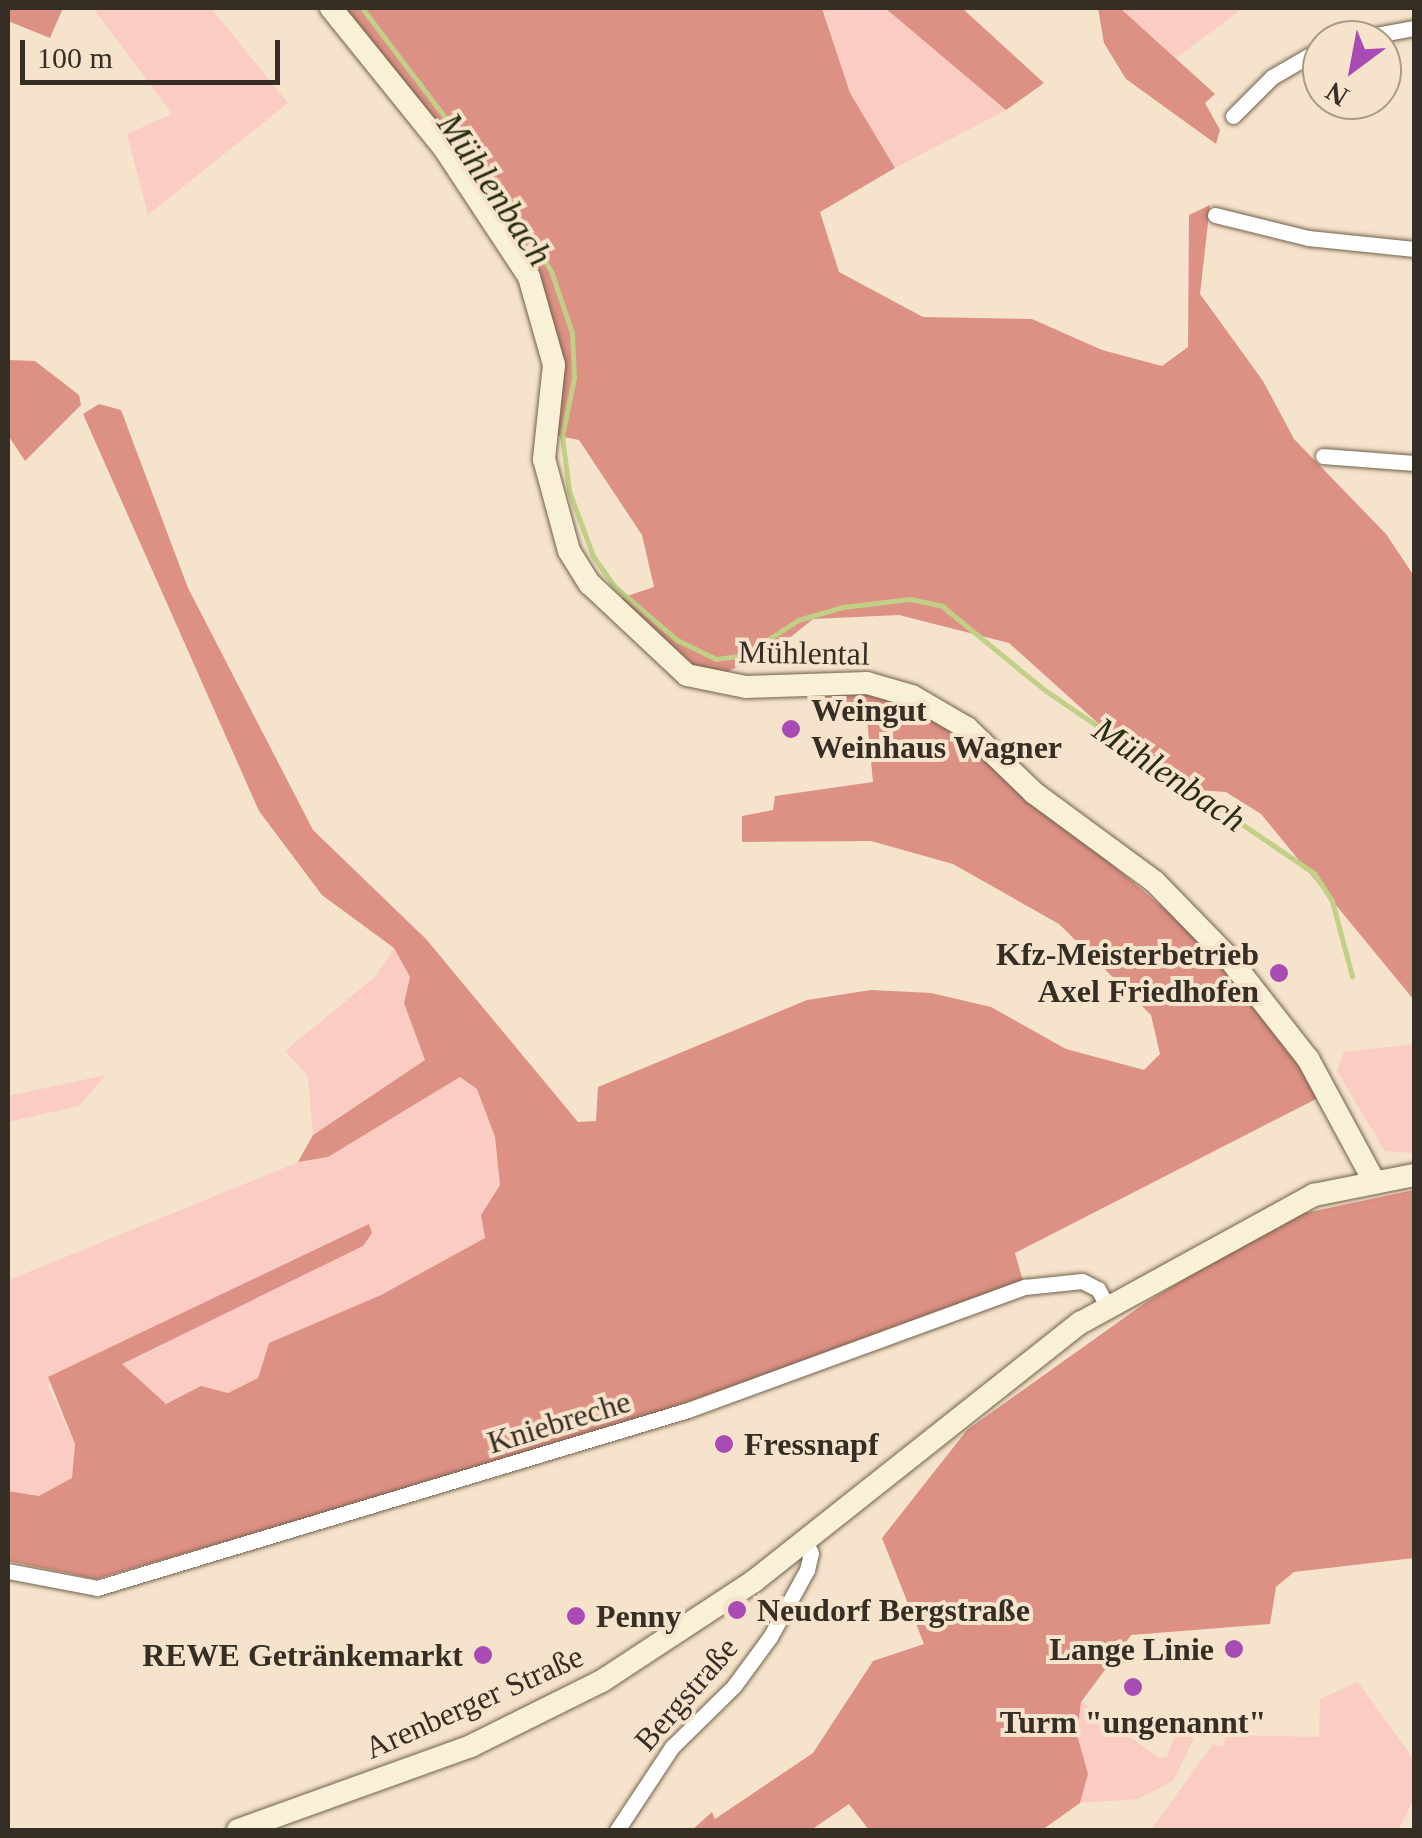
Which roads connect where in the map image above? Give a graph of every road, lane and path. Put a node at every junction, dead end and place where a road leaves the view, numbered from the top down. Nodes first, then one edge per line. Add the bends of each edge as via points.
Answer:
1 (331, 8) edge
2 (1302, 60) edge
3 (1233, 116) dead end
4 (1215, 215) dead end
5 (1414, 249) edge
6 (1323, 456) dead end
7 (1414, 463) edge
8 (1414, 1175) edge
9 (1373, 1180) junction
10 (1107, 1306) junction
11 (804, 1539) junction
12 (8, 1571) edge
13 (238, 1830) edge
14 (617, 1830) edge

1 - 9 street, Mühlental via 433,133 529,277 554,365 544,458 568,551 590,584 687,675 746,687 867,683 912,696 968,728 1034,793 1156,882 1221,948 1302,1050
2 - 3 street via 1272,77
4 - 5 street via 1308,238
6 - 7 street
8 - 9 street, Arenberger Straße
9 - 10 street, Arenberger Straße via 1290,1206
10 - 11 street, Arenberger Straße via 955,1416
10 - 12 street, Kniebreche via 1098,1289 1082,1281 1025,1287 688,1410 97,1588
11 - 13 street, Arenberger Straße via 678,1634 576,1696 472,1746
11 - 14 street, Bergstraße via 811,1553 807,1570 770,1637 734,1686 661,1760

